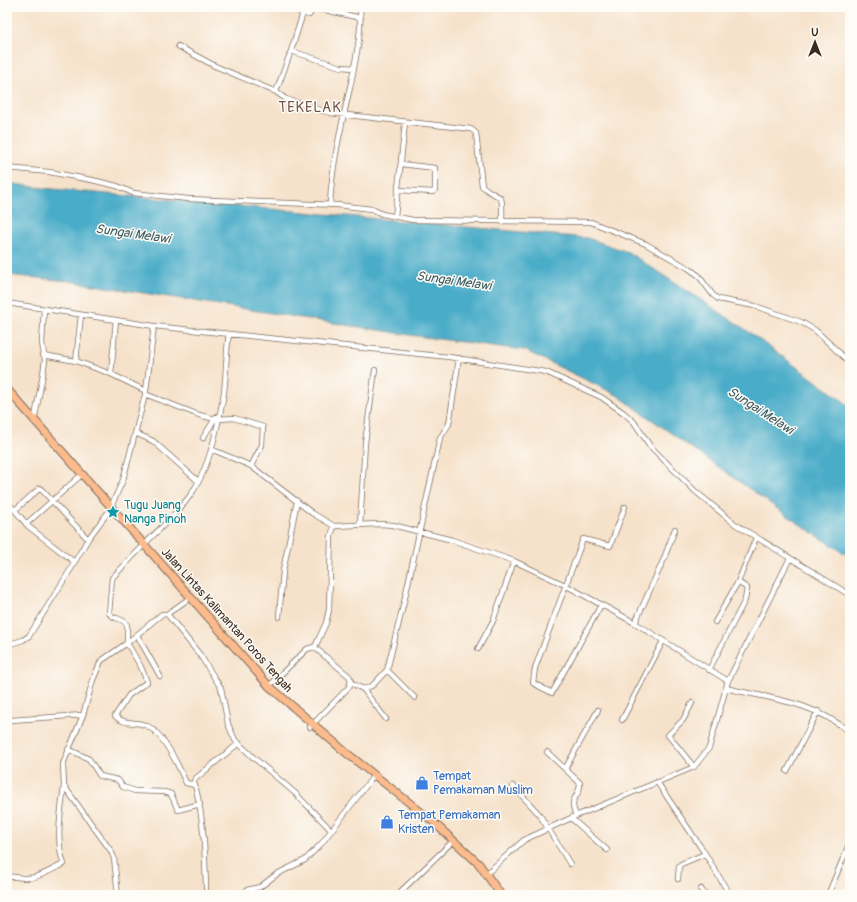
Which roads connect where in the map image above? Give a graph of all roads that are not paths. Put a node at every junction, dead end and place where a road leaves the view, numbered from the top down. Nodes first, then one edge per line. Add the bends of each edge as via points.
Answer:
1 (360, 7) edge
2 (361, 18) junction
3 (178, 46) dead end
4 (291, 50) junction
5 (354, 68) junction
6 (276, 92) junction
7 (344, 115) junction
8 (405, 123) junction
9 (402, 164) junction
10 (7, 168) edge
11 (398, 190) junction
12 (330, 204) junction
13 (395, 217) junction
14 (502, 222) junction
15 (7, 303) edge
16 (44, 309) junction
17 (81, 315) junction
18 (116, 320) junction
19 (154, 326) junction
20 (229, 334) junction
21 (44, 358) junction
22 (459, 358) junction
23 (76, 361) junction
24 (850, 363) edge
25 (375, 370) dead end
26 (111, 374) junction
27 (7, 389) edge
28 (145, 393) junction
29 (7, 395) edge
30 (216, 420) junction
31 (34, 422) junction
32 (135, 433) junction
33 (203, 438) dead end
34 (211, 449) junction
35 (251, 466) junction
36 (79, 477) junction
37 (198, 481) junction
38 (52, 500) junction
39 (297, 501) junction
40 (626, 507) dead end
41 (7, 508) edge
42 (110, 509) junction
43 (15, 510) junction
44 (26, 524) junction
45 (360, 525) junction
46 (334, 526) junction
47 (675, 529) dead end
48 (420, 531) junction
49 (756, 538) junction
50 (88, 539) junction
51 (143, 546) junction
52 (790, 558) junction
53 (514, 561) junction
54 (74, 563) junction
55 (738, 582) junction
56 (567, 586) junction
57 (850, 595) edge
58 (187, 600) junction
59 (601, 605) junction
60 (167, 614) junction
61 (279, 617) dead end
62 (715, 622) dead end
63 (635, 623) junction
64 (137, 635) junction
65 (663, 641) junction
66 (127, 643) junction
67 (7, 646) edge
68 (315, 647) junction
69 (478, 649) dead end
70 (387, 670) junction
71 (709, 670) junction
72 (160, 676) dead end
73 (728, 681) junction
74 (351, 683) junction
75 (269, 686) junction
76 (726, 688) junction
77 (363, 689) junction
78 (415, 698) dead end
79 (692, 703) dead end
80 (7, 709) edge
81 (598, 710) dead end
82 (818, 711) junction
83 (83, 715) junction
84 (386, 719) dead end
85 (622, 720) dead end
86 (850, 721) edge
87 (312, 726) junction
88 (846, 728) junction
89 (850, 732) edge
90 (239, 743) junction
91 (68, 749) junction
92 (547, 752) dead end
93 (694, 767) junction
94 (565, 769) junction
95 (787, 771) dead end
96 (372, 778) junction
97 (657, 782) junction
98 (193, 784) junction
99 (64, 786) junction
100 (513, 786) dead end
101 (200, 804) junction
102 (576, 816) junction
103 (571, 818) junction
104 (548, 828) junction
105 (331, 830) junction
106 (850, 842) edge
107 (451, 843) junction
108 (607, 850) dead end
109 (705, 854) junction
110 (570, 864) dead end
111 (486, 874) junction
112 (7, 879) edge
113 (678, 879) dead end
114 (206, 888) dead end
115 (701, 889) dead end
116 (118, 895) edge
117 (241, 895) edge
118 (397, 895) edge
119 (496, 895) edge
120 (501, 895) edge
121 (705, 895) edge
122 (730, 895) edge
123 (828, 895) edge

1 - 2 street
2 - 4 street via 316,8 310,15 301,13
2 - 5 street via 360,41
3 - 6 street via 215,66
4 - 5 street via 341,67
4 - 6 street
5 - 7 street
6 - 7 street via 286,99
7 - 8 street
7 - 12 street via 332,175
8 - 9 street
8 - 14 street via 461,127 476,133 482,186 502,199
9 - 11 street
9 - 11 street via 434,167 436,190
10 - 12 street via 92,180 118,186 133,194 188,199
11 - 13 street
12 - 13 street via 372,209
13 - 14 street via 413,220
14 - 24 street via 583,221 605,227 646,244 688,268 698,275 718,299 755,306 801,322 815,330
15 - 16 street
16 - 17 street
16 - 21 street
17 - 18 street
17 - 23 street
18 - 19 street
18 - 26 street
19 - 20 street
19 - 28 street
20 - 22 street
20 - 30 street via 222,404
21 - 23 street
21 - 31 street
22 - 48 street via 449,424 440,438
22 - 49 street via 546,372 610,403 634,422 650,446 695,491
23 - 26 street
25 - 45 street via 365,443
26 - 28 street
27 - 31 main road, Jalan Lintas Kalimantan Poros Tengah
28 - 30 street
28 - 32 street
29 - 31 main road, Jalan Lintas Kalimantan Poros Tengah
30 - 33 street
30 - 34 street
30 - 35 street via 234,418 263,427 262,445
31 - 36 main road, Jalan Lintas Kalimantan Poros Tengah
31 - 42 main road, Jalan Lintas Kalimantan Poros Tengah
32 - 37 street via 154,441
32 - 42 street via 123,480
34 - 35 street
34 - 37 street
35 - 39 street
36 - 38 street
36 - 42 main road, Jalan Lintas Kalimantan Poros Tengah
37 - 51 street via 184,503
38 - 43 street via 40,488
38 - 44 street
38 - 50 street
39 - 46 street
39 - 61 street via 283,571
40 - 56 street via 610,546 583,539
41 - 43 street via 12,507
42 - 50 street
42 - 51 main road, Jalan Lintas Kalimantan Poros Tengah
43 - 44 street
44 - 54 street
45 - 46 street
45 - 48 street via 380,524
46 - 68 street via 331,536 329,610
47 - 63 street
48 - 53 street
48 - 70 street
49 - 52 street
49 - 55 street
50 - 54 street
51 - 58 main road, Jalan Lintas Kalimantan Poros Tengah
51 - 66 street via 115,573 111,583 110,613 127,625
51 - 75 main road, Jalan Lintas Kalimantan Poros Tengah
52 - 57 street
52 - 73 street
53 - 56 street
53 - 69 street via 492,626
54 - 67 street via 29,636
55 - 62 street
55 - 71 street via 748,588 746,596
56 - 59 street
56 - 59 street via 535,668 533,683 551,693
58 - 60 street
58 - 87 main road, Jalan Lintas Kalimantan Poros Tengah via 267,688
59 - 63 street
60 - 64 street via 162,614
60 - 90 street via 200,655 221,688 228,724 232,735
63 - 65 street
64 - 66 street
64 - 72 street
65 - 71 street
65 - 85 street
66 - 83 street via 102,661 93,680
66 - 98 street via 147,681 129,695 115,716 124,721 144,724 152,729 170,752 186,783
68 - 74 street via 349,676
68 - 75 street via 307,649
70 - 77 street via 373,685
70 - 78 street
71 - 73 street
73 - 76 street
74 - 77 street
74 - 87 street
75 - 87 main road, Jalan Lintas Kalimantan Poros Tengah
76 - 82 street via 789,701
76 - 93 street via 709,748
77 - 84 street
79 - 93 street via 683,720 668,735
80 - 83 street via 11,720
81 - 94 street
82 - 88 street
82 - 95 street
83 - 91 street
86 - 88 street
87 - 96 main road, Jalan Lintas Kalimantan Poros Tengah
87 - 111 main road, Jalan Lintas Kalimantan Poros Tengah via 431,820
88 - 89 street
90 - 98 street via 194,779
90 - 105 street via 295,793
91 - 99 street via 63,764
91 - 101 street via 89,759 100,776 118,780 123,787 140,792 171,794 178,810
92 - 94 street
93 - 97 street
94 - 102 street via 580,783 572,803
96 - 105 street
96 - 107 main road, Jalan Lintas Kalimantan Poros Tengah
97 - 102 street
97 - 109 street
98 - 101 street
99 - 112 street via 60,851 64,864 35,877 9,876
99 - 116 street via 112,850
100 - 104 street via 539,814
101 - 114 street
102 - 103 street
103 - 104 street
103 - 108 street
104 - 110 street
104 - 111 street via 524,840
105 - 117 street via 305,860 277,874 260,887 247,890
106 - 123 street
107 - 111 main road, Jalan Lintas Kalimantan Poros Tengah
107 - 118 street
109 - 113 street via 681,864
109 - 122 street
111 - 119 main road, Jalan Lintas Kalimantan Poros Tengah
111 - 120 main road, Jalan Lintas Kalimantan Poros Tengah
115 - 121 street

